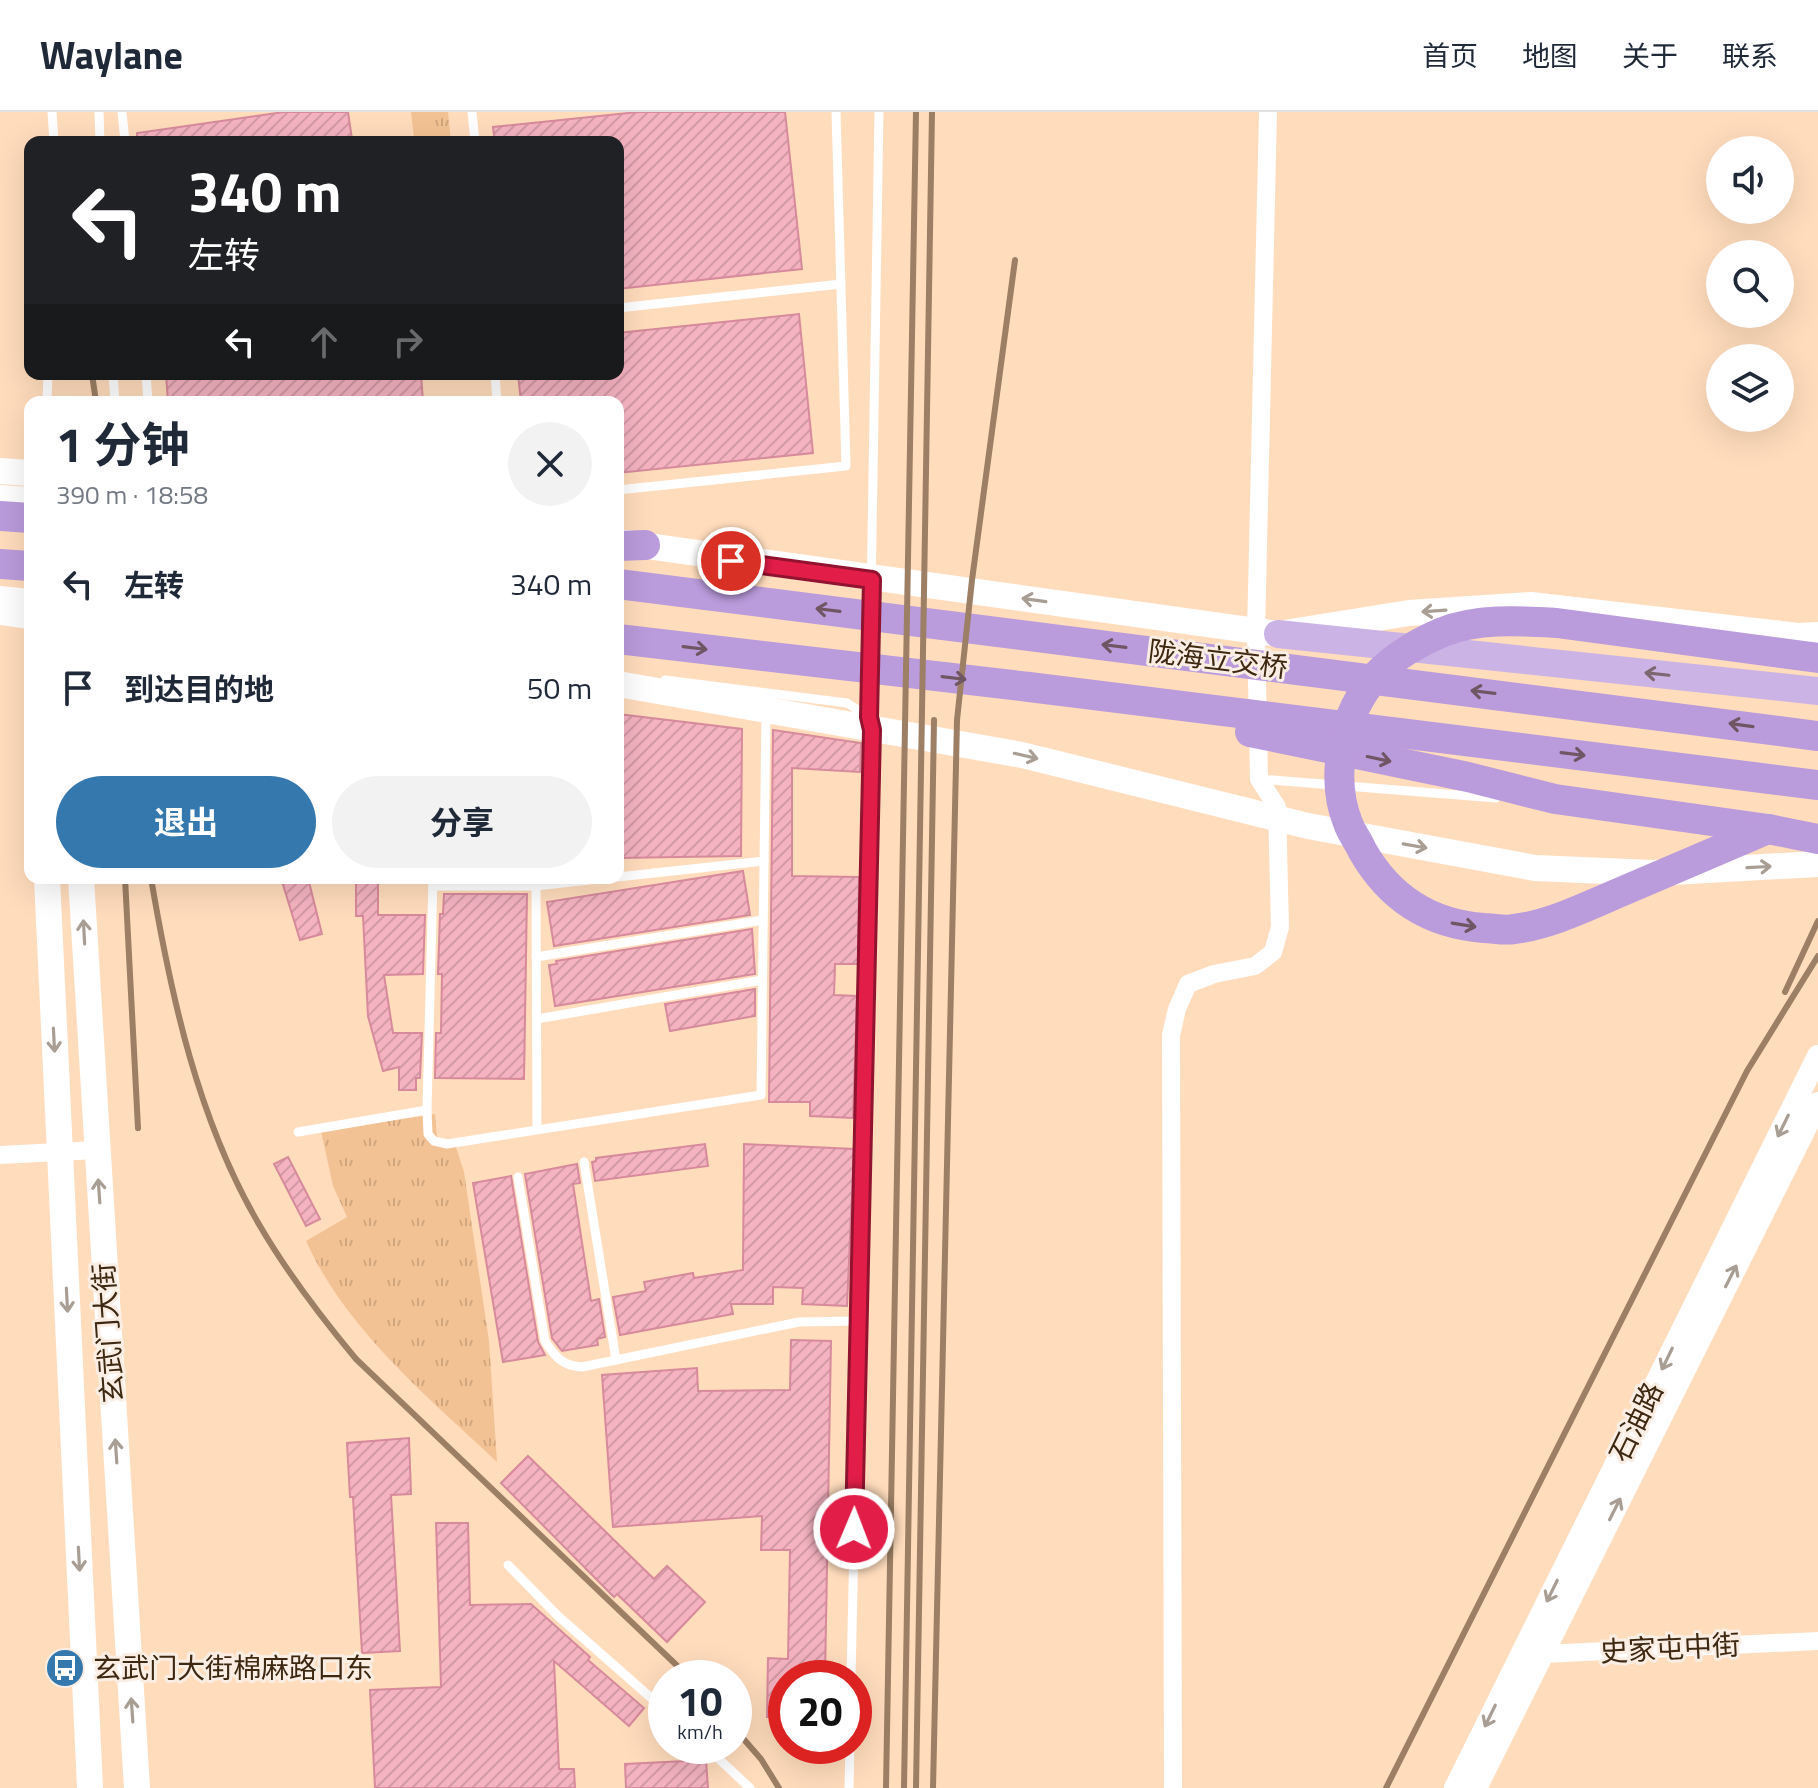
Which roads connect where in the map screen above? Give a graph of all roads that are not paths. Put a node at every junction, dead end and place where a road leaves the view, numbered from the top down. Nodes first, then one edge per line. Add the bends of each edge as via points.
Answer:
1 (52, 112) edge
2 (99, 112) edge
3 (122, 112) edge
4 (472, 112) edge
5 (836, 112) edge
6 (879, 112) edge
7 (1268, 112) edge
8 (54, 136) edge
9 (100, 136) edge
10 (124, 136) edge
11 (474, 136) edge
12 (841, 284) junction
13 (624, 307) edge
14 (0, 471) edge
15 (24, 473) edge
16 (624, 489) edge
17 (0, 496) edge
18 (24, 498) edge
19 (0, 516) edge
20 (24, 518) edge
21 (625, 545) edge
22 (0, 564) edge
23 (24, 566) edge
24 (872, 580) junction
25 (624, 585) edge
26 (0, 597) edge
27 (24, 599) edge
28 (0, 612) edge
29 (24, 615) edge
30 (1278, 634) junction
31 (1818, 635) edge
32 (624, 640) edge
33 (1818, 658) edge
34 (648, 677) dead end
35 (625, 680) edge
36 (1029, 687) junction
37 (1818, 691) edge
38 (766, 693) junction
39 (869, 717) junction
40 (1818, 736) edge
41 (1259, 779) junction
42 (1818, 785) edge
43 (1778, 825) junction
44 (1818, 839) edge
45 (764, 861) junction
46 (1818, 864) edge
47 (624, 876) edge
48 (47, 884) edge
49 (81, 884) edge
50 (433, 884) edge
51 (484, 884) edge
52 (554, 884) edge
53 (536, 886) junction
54 (763, 920) junction
55 (536, 957) junction
56 (762, 980) junction
57 (537, 1019) junction
58 (1818, 1056) edge
59 (1818, 1103) edge
60 (427, 1110) junction
61 (537, 1129) junction
62 (298, 1132) dead end
63 (97, 1150) junction
64 (59, 1152) junction
65 (0, 1155) edge
66 (584, 1162) dead end
67 (518, 1177) dead end
68 (857, 1321) junction
69 (616, 1360) junction
70 (508, 1565) dead end
71 (1818, 1641) edge
72 (1534, 1650) junction
73 (851, 1660) edge
74 (648, 1695) edge
75 (724, 1764) edge
76 (850, 1764) edge
77 (90, 1788) edge
78 (137, 1788) edge
79 (750, 1788) edge
80 (849, 1788) edge
81 (1173, 1788) edge
82 (1455, 1788) edge
83 (1476, 1788) edge

1 - 8 lane
2 - 9 lane
3 - 10 lane
4 - 11 lane
5 - 12 lane
6 - 24 lane
7 - 41 street via 1256,633
12 - 13 lane
12 - 16 lane via 846,466
14 - 15 main road
17 - 18 street
19 - 20 highway
21 - 24 lane
30 -> 21 main road
22 - 23 highway
24 - 39 lane
40 -> 25 highway, 陇海立交桥
26 - 27 street
28 - 29 main road
31 -> 30 main road via 1531,605 1409,613
37 -> 30 main road
32 -> 36 highway, 陇海立交桥
33 -> 43 highway via 1557,623 1482,623 1444,632 1378,673 1356,705 1343,743 1341,794 1348,823 1368,860 1413,908 1439,921 1470,927 1513,930 1574,912
34 - 38 lane
35 -> 46 main road via 1022,755 1308,826 1535,868 1653,873
36 -> 42 highway, 陇海立交桥
36 -> 43 highway via 1555,799
38 - 39 lane via 847,703
38 - 45 lane
39 - 68 lane
41 - 43 lane
41 - 81 street via 1277,807 1280,927 1273,952 1255,966 1188,984 1171,1035
43 - 44 highway
45 - 47 lane
45 - 54 lane
48 -> 64 main road, 玄武门大街
63 -> 49 main road, 玄武门大街
50 - 60 lane
51 - 53 lane
52 - 53 lane
53 - 55 lane
54 - 55 lane
54 - 56 lane
55 - 57 lane
56 - 57 lane
56 - 61 lane via 761,1095
57 - 61 lane
58 -> 72 street, 石油路
72 -> 59 street, 石油路
60 - 61 lane via 428,1134 447,1144
60 - 62 lane
63 - 64 street
78 -> 63 main road, 玄武门大街
64 - 65 street
64 -> 77 main road, 玄武门大街
66 - 69 lane
67 - 69 lane via 545,1341 570,1367
68 - 69 lane via 799,1322
68 - 73 lane
70 - 74 lane
71 - 72 street, 史家屯中街
72 -> 82 street, 石油路
72 - 83 street, 石油路
75 - 79 lane
76 - 80 lane

